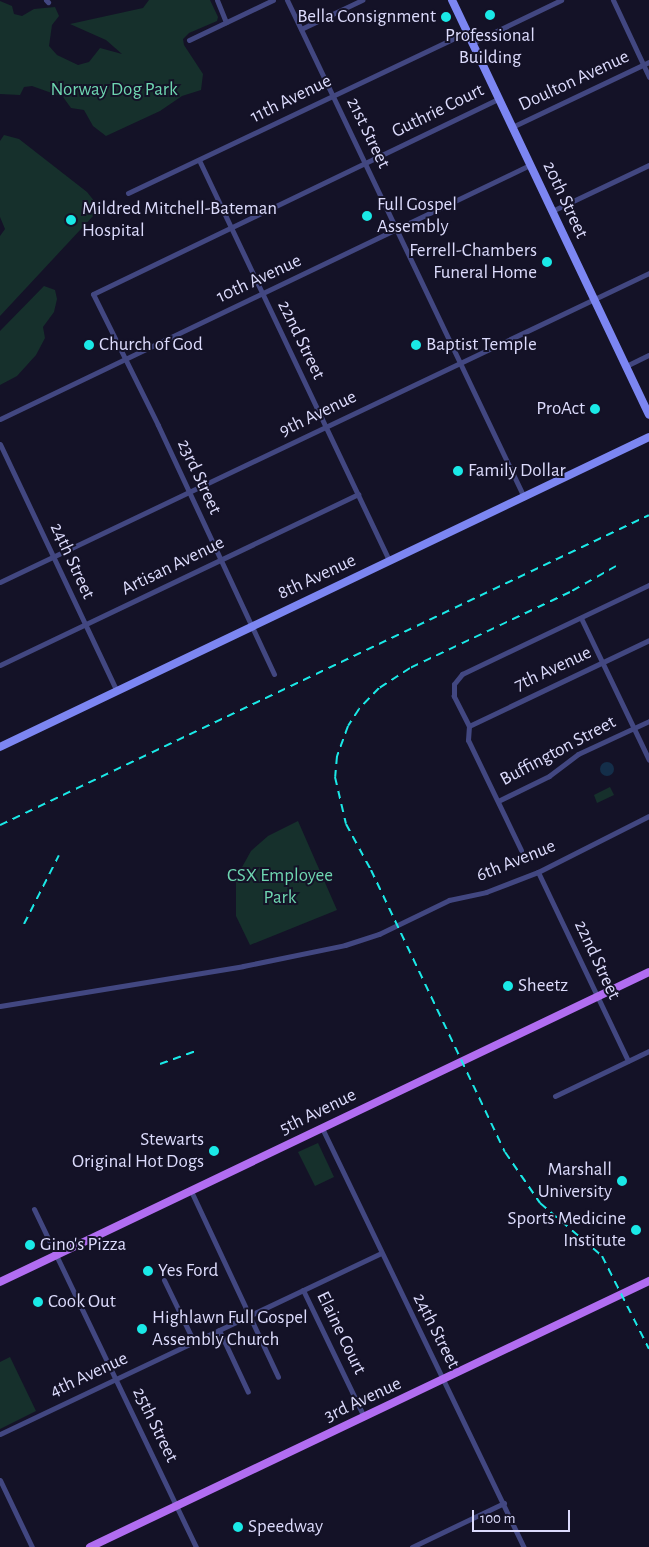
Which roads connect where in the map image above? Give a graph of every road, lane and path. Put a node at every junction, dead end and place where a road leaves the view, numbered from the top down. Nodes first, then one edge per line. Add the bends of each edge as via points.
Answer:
1 (216, 0) edge
2 (273, 0) edge
3 (287, 0) edge
4 (362, 0) edge
5 (452, 0) edge
6 (561, 0) edge
7 (612, 0) edge
8 (226, 22) junction
9 (301, 29) junction
10 (467, 32) junction
11 (189, 40) dead end
12 (472, 42) junction
13 (649, 62) edge
14 (643, 64) junction
15 (649, 77) edge
16 (333, 96) junction
17 (499, 99) junction
18 (512, 126) junction
19 (199, 160) junction
20 (365, 162) junction
21 (530, 165) junction
22 (649, 165) edge
23 (128, 193) dead end
24 (552, 211) junction
25 (231, 227) junction
26 (397, 230) junction
27 (649, 273) edge
28 (262, 293) junction
29 (93, 294) joint
30 (594, 299) junction
31 (649, 355) edge
32 (125, 359) junction
33 (460, 363) junction
34 (626, 366) junction
35 (649, 415) edge
36 (0, 419) edge
37 (326, 427) junction
38 (649, 437) edge
39 (0, 444) edge
40 (190, 492) junction
41 (358, 494) junction
42 (524, 497) junction
43 (53, 557) junction
44 (222, 559) junction
45 (389, 561) junction
46 (0, 582) edge
47 (649, 585) edge
48 (581, 618) junction
49 (85, 624) junction
50 (252, 626) junction
51 (649, 640) edge
52 (603, 662) junction
53 (0, 664) edge
54 (274, 674) dead end
55 (117, 691) junction
56 (649, 721) edge
57 (469, 726) junction
58 (634, 728) junction
59 (0, 747) edge
60 (649, 760) edge
61 (498, 801) junction
62 (649, 816) edge
63 (521, 850) dead end
64 (538, 872) junction
65 (649, 972) edge
66 (597, 997) junction
67 (0, 1006) edge
68 (649, 1052) edge
69 (628, 1061) junction
70 (555, 1096) dead end
71 (322, 1128) junction
72 (191, 1191) junction
73 (34, 1208) dead end
74 (381, 1253) junction
75 (57, 1255) junction
76 (164, 1280) dead end
77 (649, 1281) edge
78 (0, 1282) edge
79 (304, 1290) junction
80 (250, 1315) junction
81 (219, 1330) junction
82 (194, 1342) junction
83 (278, 1377) dead end
84 (116, 1379) junction
85 (443, 1380) junction
86 (248, 1392) dead end
87 (364, 1417) junction
88 (0, 1434) edge
89 (0, 1480) edge
90 (504, 1504) junction
91 (177, 1506) junction
92 (32, 1547) edge
93 (90, 1547) edge
94 (196, 1547) edge
95 (412, 1547) edge
96 (524, 1547) edge

1 - 8 street
2 - 8 street
3 - 9 street, 21st Street
4 - 9 street
5 - 10 main road, 20th Street
6 - 12 street
7 - 14 street
8 - 11 street
9 - 16 street, 21st Street
10 - 12 main road, 20th Street
10 - 16 street, 11th Avenue
12 - 17 main road, 20th Street
13 - 14 street, Doulton Avenue
14 - 15 street
14 - 18 street, Doulton Avenue
16 - 19 street, 11th Avenue
16 - 20 street, 21st Street
17 - 18 main road, 20th Street
17 - 20 street, Guthrie Court
18 - 21 main road, 20th Street
19 - 23 street, 11th Avenue
19 - 25 street, 22nd Street
20 - 25 street, Guthrie Court
20 - 26 street, 21st Street
21 - 24 main road, 20th Street
21 - 26 street, 10th Avenue
22 - 24 street
24 - 30 main road, 20th Street
25 - 28 street, 22nd Street
25 - 29 street, Guthrie Court
26 - 28 street, 10th Avenue
26 - 33 street, 21st Street
27 - 30 street, 9th Avenue
28 - 32 street, 10th Avenue
28 - 37 street, 22nd Street
29 - 32 street, 23rd Street
30 - 33 street, 9th Avenue
30 - 34 main road, 20th Street
31 - 34 street
32 - 36 street, 10th Avenue
32 - 40 street, 23rd Street
33 - 37 street, 9th Avenue
33 - 42 street, 21st Street
34 - 35 main road, 20th Street
37 - 40 street, 9th Avenue
37 - 41 street, 22nd Street
38 - 42 main road, 8th Avenue
39 - 43 street, 24th Street
40 - 43 street, 9th Avenue
40 - 44 street, 23rd Street
41 - 44 street, Artisan Avenue
41 - 45 street, 22nd Street
42 - 45 main road, 8th Avenue
43 - 46 street, 9th Avenue
43 - 49 street, 24th Street
44 - 49 street, Artisan Avenue
44 - 50 street, 23rd Street
45 - 50 main road, 8th Avenue
47 - 48 street
48 - 52 street
48 - 57 street via 462,674 454,684 454,696
49 - 53 street, Artisan Avenue
49 - 55 street, 24th Street
50 - 54 street, 23rd Street
50 - 55 main road, 8th Avenue
51 - 52 street, 7th Avenue
52 - 57 street, 7th Avenue
52 - 58 street
55 - 59 main road, 8th Avenue
56 - 58 street, Buffington Street
57 - 61 street via 468,740
58 - 60 street
58 - 61 street, Buffington Street via 578,754 549,776
61 - 63 street
62 - 64 street, 6th Avenue
64 - 66 street, 22nd Street
64 - 67 street, 6th Avenue via 486,892 449,900 392,928 345,945 276,960
65 - 66 main road, 5th Avenue
66 - 69 street, 22nd Street
66 - 71 main road, 5th Avenue
68 - 69 street
69 - 70 street
71 - 72 main road, 5th Avenue
71 - 74 street, 24th Street
72 - 75 main road, 5th Avenue
72 - 80 street
73 - 75 street, 25th Street
74 - 79 street, 4th Avenue
74 - 85 street, 24th Street
75 - 78 main road, 5th Avenue
75 - 84 street, 25th Street
76 - 82 street
77 - 85 main road, 3rd Avenue
79 - 80 street, 4th Avenue
79 - 87 street, Elaine Court
80 - 81 street, 4th Avenue
80 - 83 street
81 - 82 street, 4th Avenue
81 - 86 street
82 - 84 street, 4th Avenue
84 - 88 street, 4th Avenue
84 - 91 street, 25th Street
85 - 87 main road, 3rd Avenue
85 - 90 street, 24th Street
87 - 91 main road, 3rd Avenue
89 - 92 street
90 - 95 street
90 - 96 street, 24th Street
91 - 93 main road, 3rd Avenue
91 - 94 street, 25th Street

